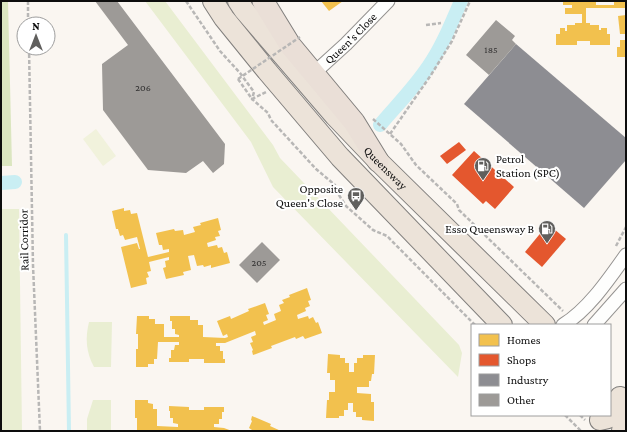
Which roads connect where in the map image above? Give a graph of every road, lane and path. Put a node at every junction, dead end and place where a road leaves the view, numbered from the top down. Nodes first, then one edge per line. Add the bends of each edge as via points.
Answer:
1 (28, 1) edge
2 (186, 1) edge
3 (213, 1) edge
4 (263, 1) edge
5 (388, 1) edge
6 (470, 1) edge
7 (241, 6) edge
8 (28, 16) edge
9 (441, 23) dead end
10 (426, 25) dead end
11 (300, 37) dead end
12 (29, 56) edge
13 (313, 74) junction
14 (280, 85) junction
15 (252, 99) junction
16 (373, 119) dead end
17 (390, 134) junction
18 (378, 162) junction
19 (626, 227) edge
20 (613, 251) dead end
21 (626, 255) edge
22 (486, 268) junction
23 (626, 289) edge
24 (566, 306) dead end
25 (561, 309) junction
26 (498, 322) edge
27 (568, 322) edge
28 (474, 324) edge
29 (544, 324) edge
30 (595, 324) edge
31 (619, 396) edge
32 (566, 416) edge
33 (602, 422) edge
34 (626, 423) edge
35 (40, 431) edge
36 (581, 431) edge
37 (622, 431) edge

1 - 8 path
2 - 15 path via 220,51 254,92
3 - 14 main road, Queensway via 224,18
4 - 13 highway via 290,45
5 - 13 street, Queen's Close
6 - 17 path via 452,41
7 - 18 main road, Queensway
9 - 10 path
11 - 15 path, bridge via 238,79
12 - 35 path, Rail Corridor via 33,265
13 - 18 highway via 354,122
14 - 15 path
14 - 26 main road, Queensway via 340,157
15 - 28 path via 268,113 271,120 316,169 335,185 346,206 373,230 387,236
16 - 17 path
17 - 25 path via 401,144 416,165 457,204 458,210
18 - 22 main road, Queensway
19 - 20 path
21 - 27 street via 605,285
22 - 26 main road via 481,280 481,293
22 - 29 main road, Queensway
23 - 30 street
24 - 25 path
25 - 27 path
31 - 33 main road via 616,414
32 - 36 path
34 - 37 main road

